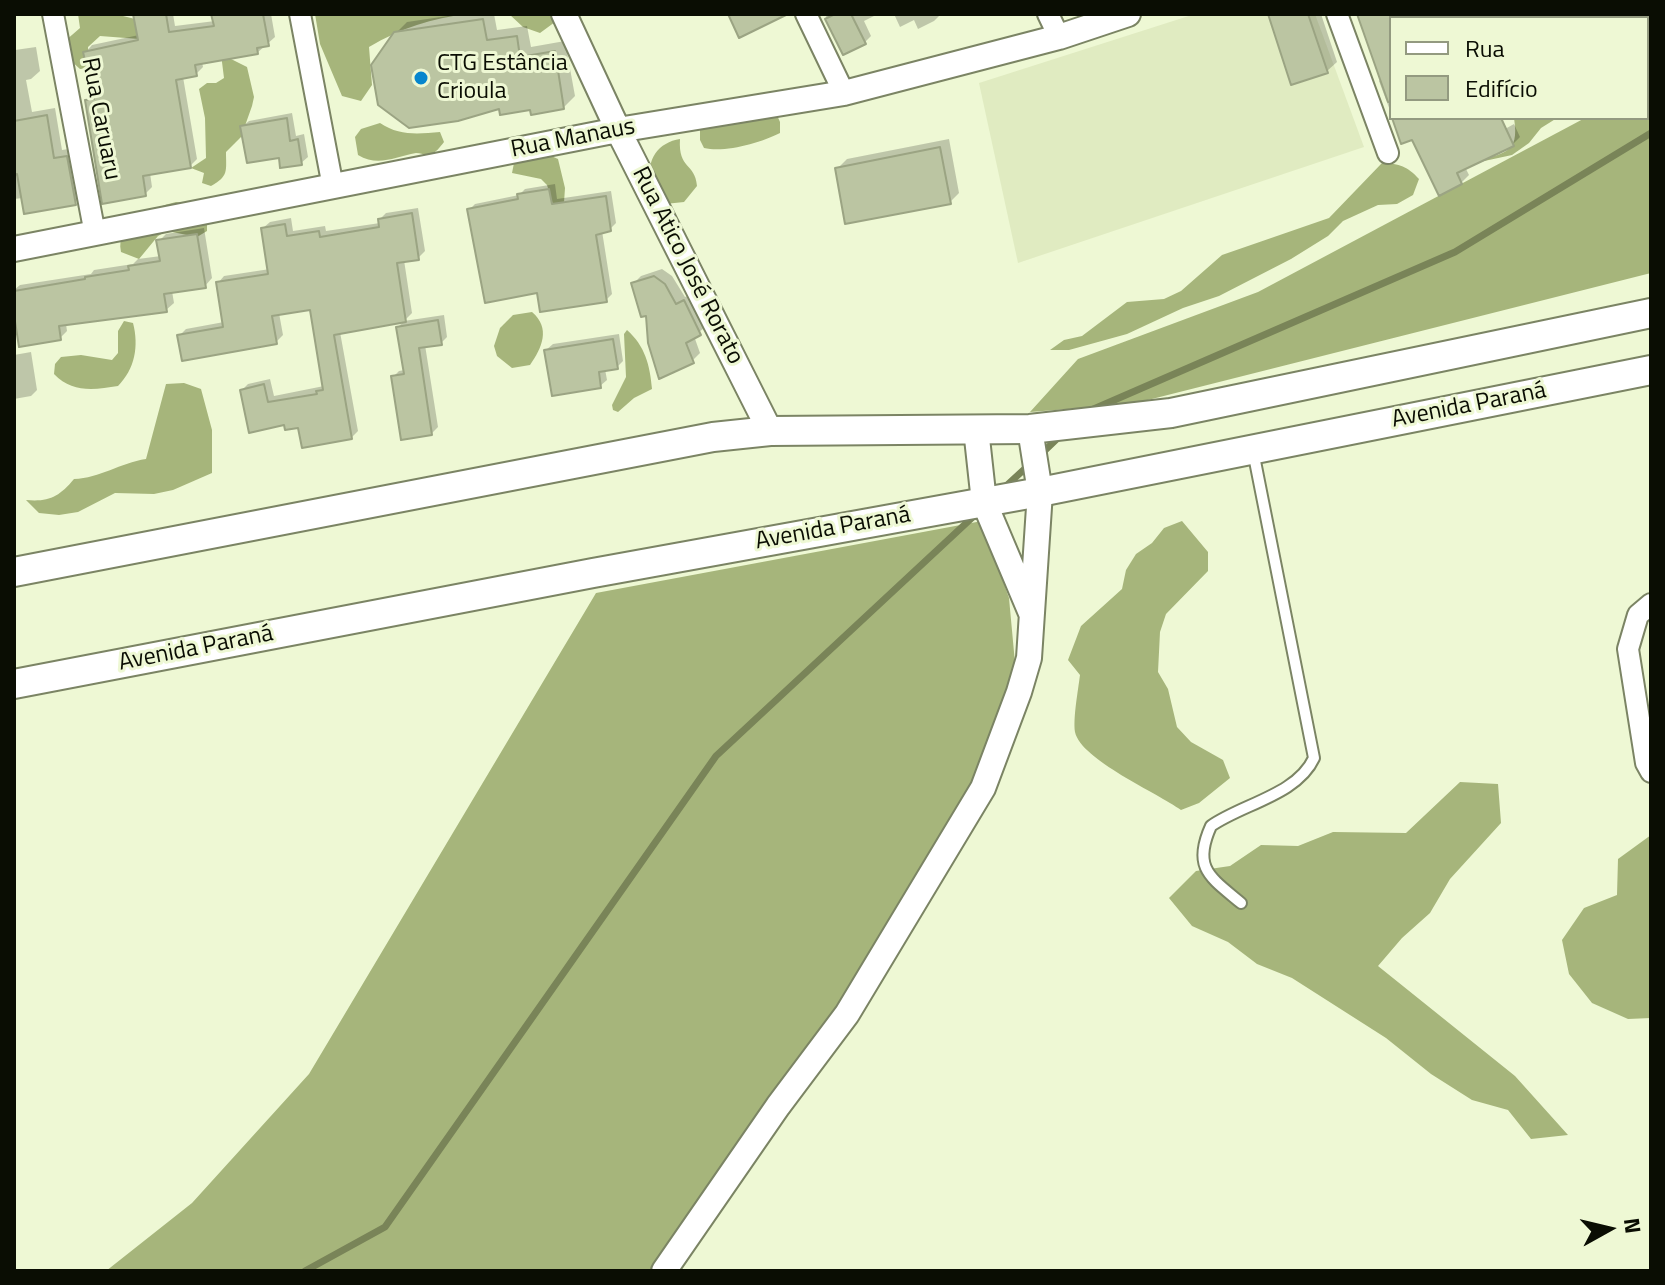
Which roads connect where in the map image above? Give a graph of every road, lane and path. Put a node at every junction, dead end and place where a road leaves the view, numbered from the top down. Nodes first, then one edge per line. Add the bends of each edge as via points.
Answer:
1 (53, 14) edge
2 (300, 14) edge
3 (564, 14) edge
4 (806, 14) edge
5 (1048, 14) edge
6 (1128, 14) edge
7 (1337, 14) edge
8 (1059, 37) junction
9 (844, 93) junction
10 (618, 130) junction
11 (1388, 153) dead end
12 (333, 187) junction
13 (95, 234) junction
14 (14, 249) edge
15 (1651, 313) edge
16 (1651, 370) edge
17 (1041, 427) junction
18 (976, 429) junction
19 (770, 431) junction
20 (1252, 449) junction
21 (1040, 492) junction
22 (984, 502) junction
23 (14, 572) edge
24 (1651, 604) edge
25 (1033, 619) junction
26 (14, 684) edge
27 (1651, 772) edge
28 (1241, 903) dead end
29 (664, 1271) edge

1 - 13 street, Rua Caruaru
2 - 12 street
3 - 10 street, Rua Atico José Rorato
4 - 9 street
5 - 8 street
6 - 8 street, Rua Manaus
7 - 11 street
8 - 9 street, Rua Manaus
9 - 10 street, Rua Manaus
10 - 12 street, Rua Manaus
10 - 19 street, Rua Atico José Rorato
12 - 13 street, Rua Manaus
13 - 14 street, Rua Manaus
15 - 17 main road via 1171,413
16 - 20 main road, Avenida Paraná
17 - 18 main road
17 - 21 street
18 - 19 main road
18 - 22 street
19 - 23 main road via 713,437
20 - 21 main road, Avenida Paraná
20 - 28 lane via 1314,758 1281,790 1211,826 1202,853 1209,877
21 - 22 main road, Avenida Paraná
21 - 25 street
22 - 25 street
22 - 26 main road, Avenida Paraná
24 - 27 street via 1638,615 1628,649
25 - 29 street via 1023,681 983,788 847,1014

